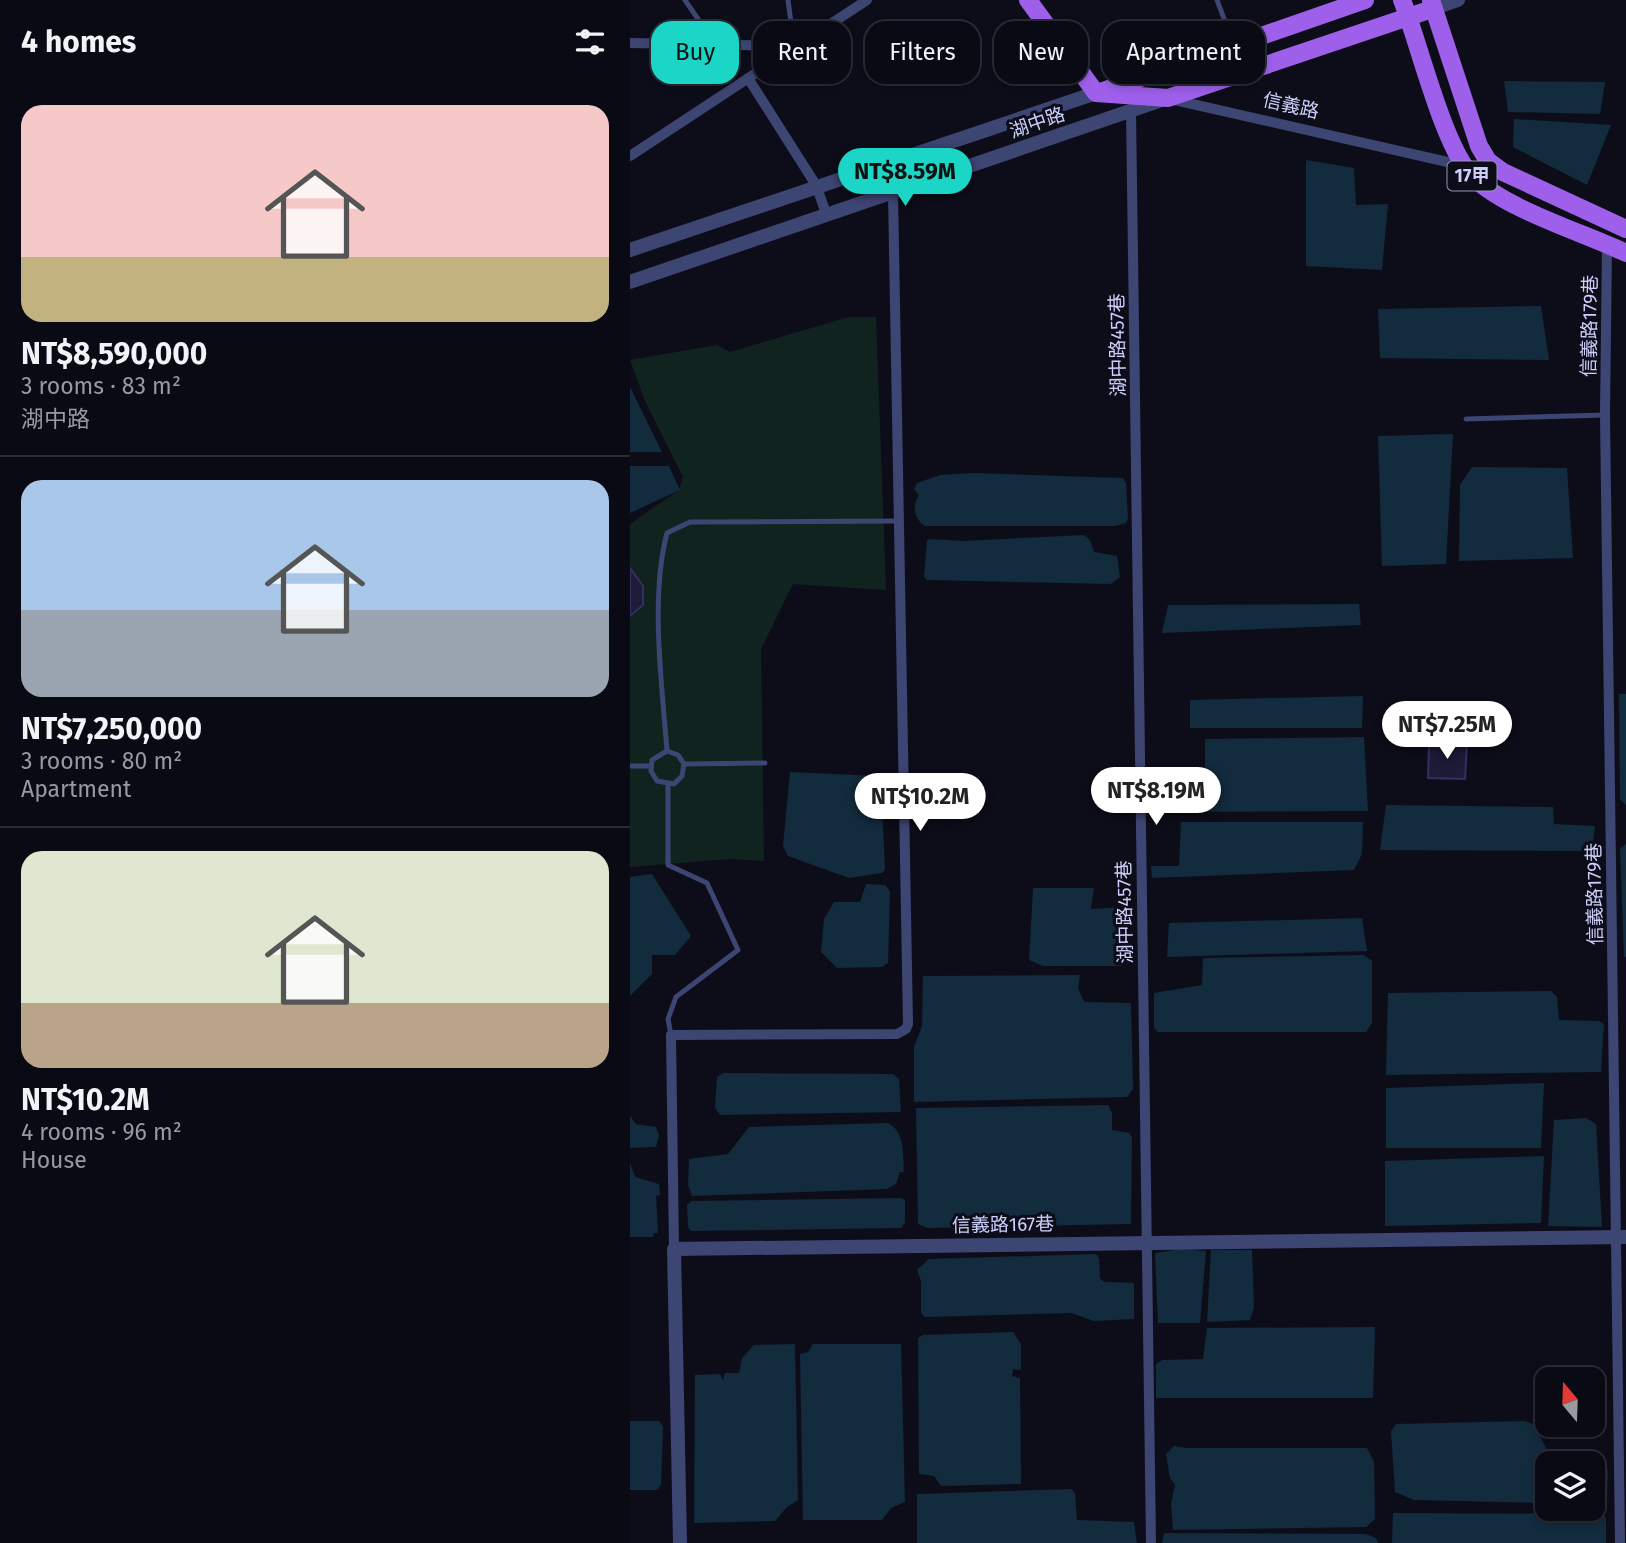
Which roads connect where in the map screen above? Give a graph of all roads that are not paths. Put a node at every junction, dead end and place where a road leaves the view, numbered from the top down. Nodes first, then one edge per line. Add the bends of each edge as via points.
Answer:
1 (685, 0) edge
2 (788, 0) edge
3 (867, 0) edge
4 (1028, 0) edge
5 (1217, 0) edge
6 (1365, 0) edge
7 (1402, 0) edge
8 (1458, 0) edge
9 (1432, 5) edge
10 (1409, 18) junction
11 (699, 21) edge
12 (791, 21) edge
13 (834, 21) edge
14 (1225, 21) edge
15 (1265, 33) edge
16 (630, 43) edge
17 (651, 43) edge
18 (753, 75) edge
19 (748, 78) junction
20 (1121, 84) edge
21 (1096, 93) junction
22 (1168, 98) junction
23 (1131, 112) junction
24 (630, 156) edge
25 (1465, 166) junction
26 (816, 185) junction
27 (893, 194) junction
28 (827, 216) junction
29 (1626, 229) edge
30 (1607, 244) junction
31 (630, 250) edge
32 (1626, 253) edge
33 (630, 282) edge
34 (1605, 415) junction
35 (1466, 419) dead end
36 (899, 521) junction
37 (667, 751) junction
38 (765, 763) dead end
39 (684, 764) junction
40 (630, 766) edge
41 (651, 766) junction
42 (668, 785) junction
43 (671, 1035) junction
44 (1621, 1237) edge
45 (1146, 1241) junction
46 (674, 1249) junction
47 (680, 1543) edge
48 (1151, 1543) edge
49 (1620, 1543) edge

1 - 11 lane
2 - 12 lane
3 - 13 street
4 - 21 main road
5 - 14 lane
6 - 15 main road, 湖中路
7 - 10 main road, 17甲
8 - 9 street, 湖中路
9 - 10 main road, 湖中路
9 - 29 main road, 17甲 via 1488,161
10 - 22 main road, 湖中路
10 - 25 main road, 17甲 via 1454,149
16 - 17 street
18 - 19 street
19 - 24 street
19 - 26 street
20 - 21 main road, 湖中路
21 - 22 main road, 信義路
21 - 26 street, 湖中路
22 - 23 street, 湖中路
22 - 25 street, 信義路
23 - 27 street, 湖中路
23 - 45 street, 湖中路457巷
25 - 30 main road, 17甲 via 1496,194
26 - 28 street
26 - 31 street, 湖中路
27 - 28 street, 湖中路
27 - 36 street
28 - 33 street, 湖中路
30 - 32 main road, 17甲
30 - 34 street, 信義路179巷
34 - 35 lane
34 - 44 street, 信義路179巷
36 - 37 lane via 690,522 667,533 662,551 659,653
36 - 43 street via 905,1029 897,1034
37 - 39 lane via 678,755
37 - 41 lane via 656,755
38 - 39 lane
39 - 42 lane via 682,776
40 - 41 lane
41 - 42 lane via 657,781
42 - 43 lane via 668,865 708,883 738,950 676,997 668,1019
43 - 46 street
44 - 45 street, 信義路167巷
44 - 49 street, 信義路179巷
45 - 46 street, 信義路167巷
45 - 48 street, 湖中路457巷
46 - 47 street

